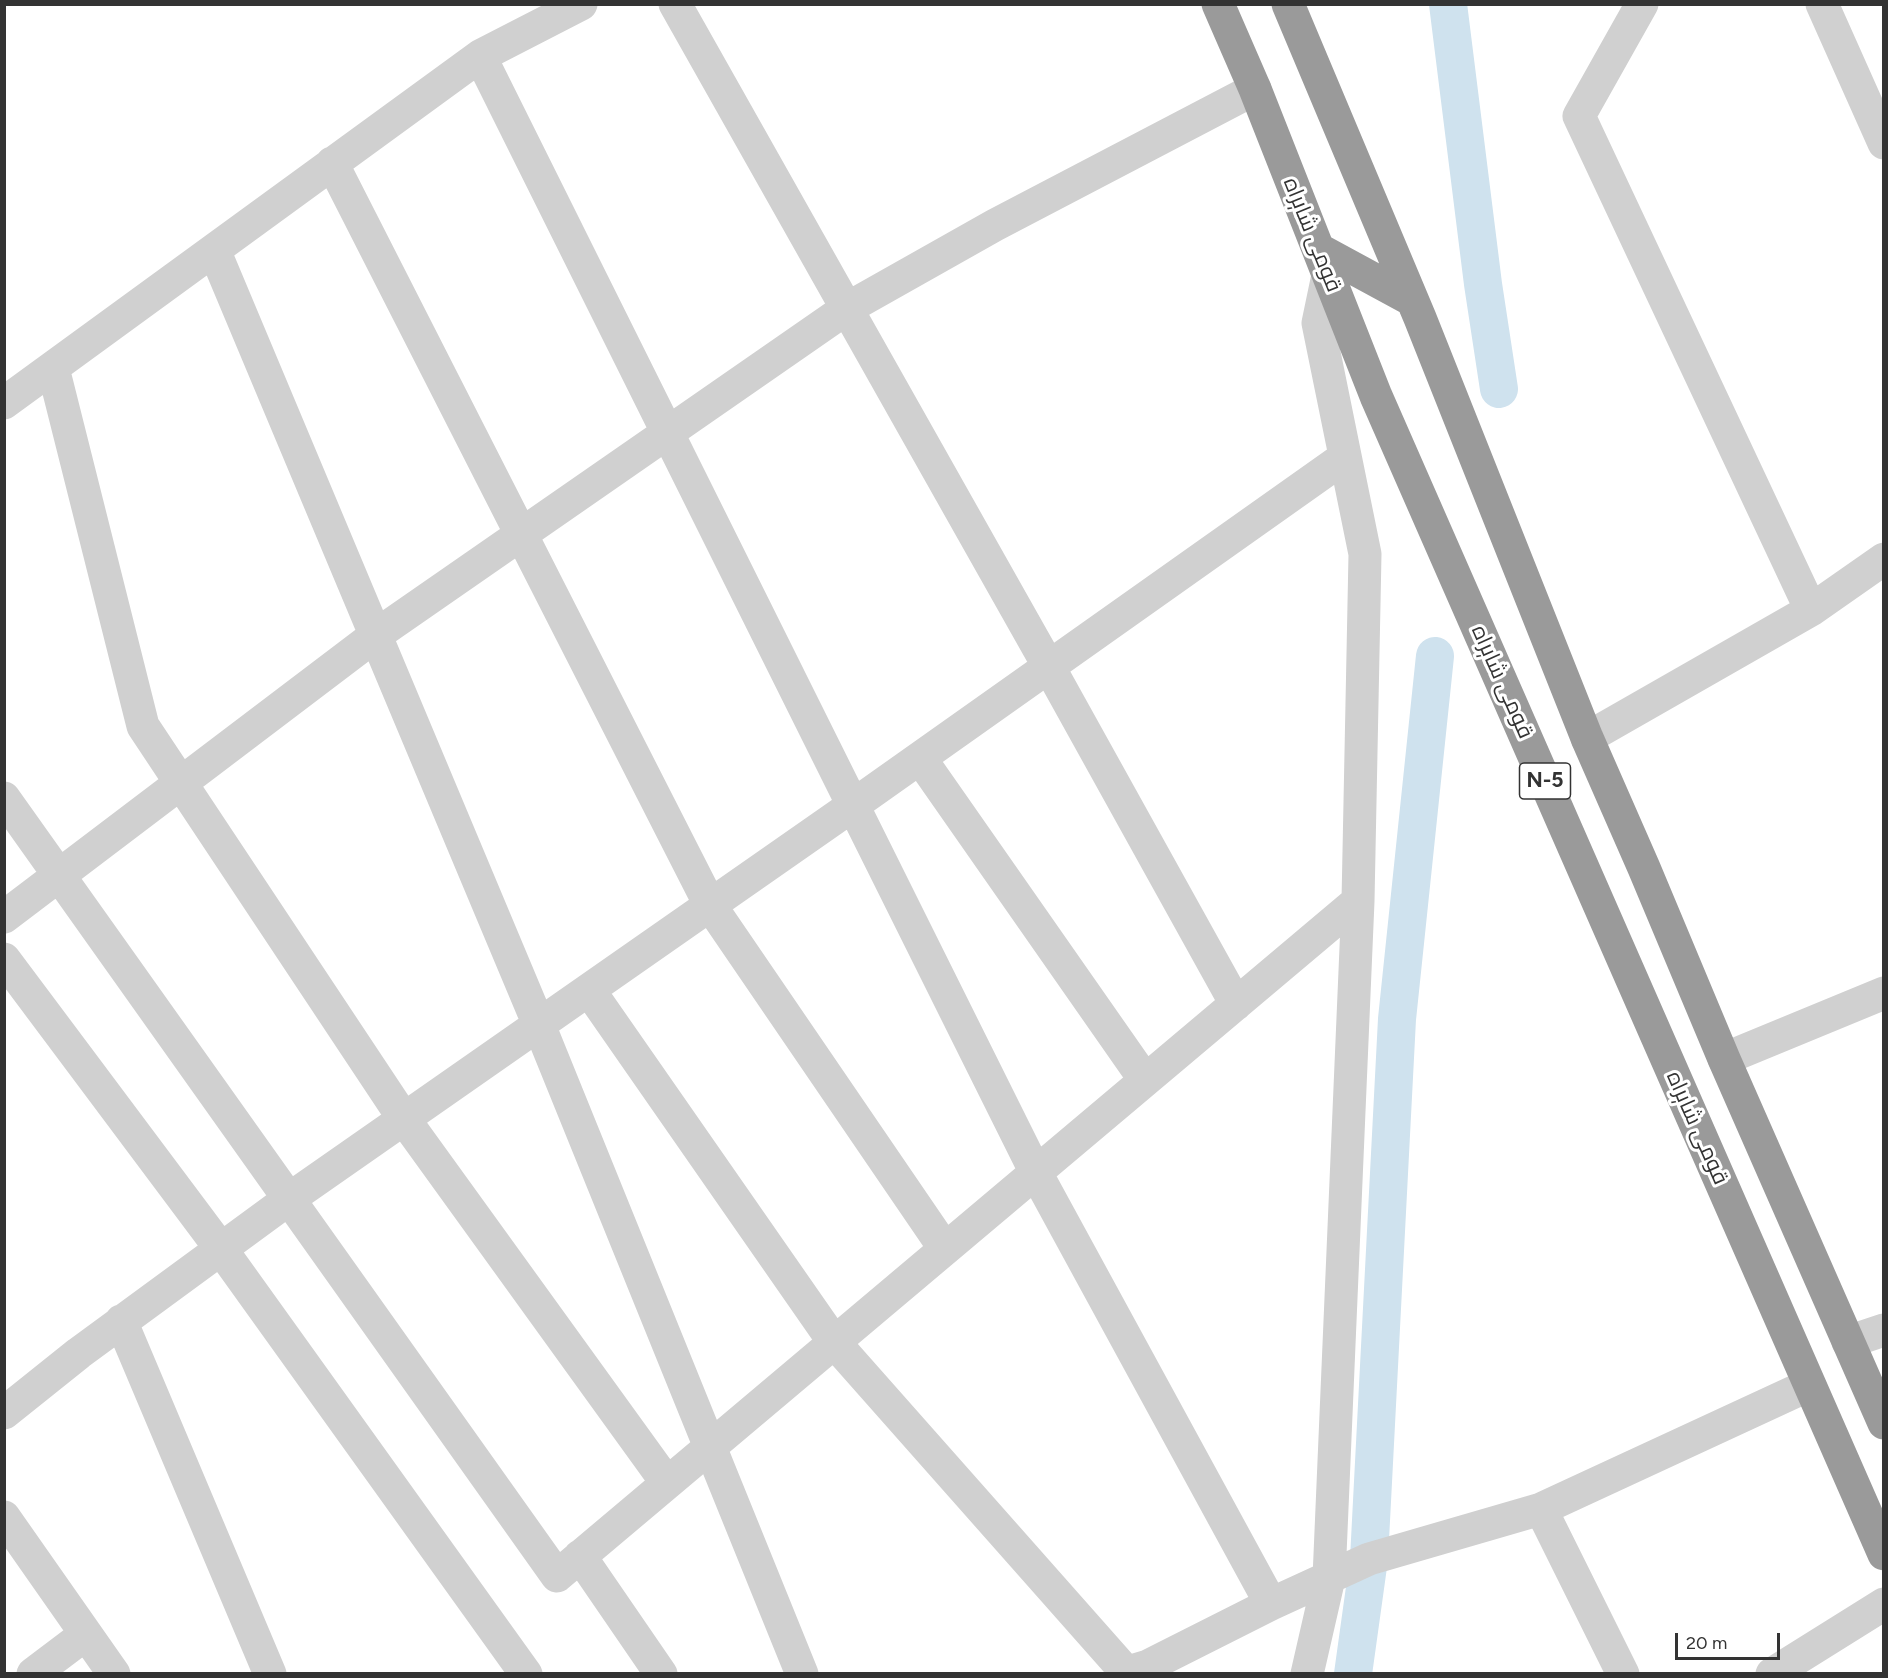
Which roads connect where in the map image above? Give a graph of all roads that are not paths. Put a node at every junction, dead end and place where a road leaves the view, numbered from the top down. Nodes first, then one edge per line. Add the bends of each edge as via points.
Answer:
1 (581, 4) edge
2 (675, 4) edge
3 (1218, 4) edge
4 (1288, 4) edge
5 (1642, 4) edge
6 (1822, 4) edge
7 (480, 56) junction
8 (1255, 89) junction
9 (1884, 143) edge
10 (332, 163) junction
11 (214, 249) junction
12 (1323, 262) junction
13 (1412, 300) junction
14 (846, 309) junction
15 (52, 368) junction
16 (4, 403) edge
17 (668, 432) junction
18 (1345, 457) junction
19 (522, 534) junction
20 (1884, 559) edge
21 (1811, 610) junction
22 (376, 635) junction
23 (1049, 667) junction
24 (1587, 738) junction
25 (920, 758) junction
26 (181, 783) junction
27 (4, 798) edge
28 (852, 806) junction
29 (59, 875) junction
30 (1358, 901) junction
31 (710, 905) junction
32 (4, 917) edge
33 (4, 959) edge
34 (589, 990) junction
35 (1884, 993) edge
36 (1236, 1004) junction
37 (538, 1025) junction
38 (1724, 1059) junction
39 (1146, 1080) junction
40 (404, 1119) junction
41 (1036, 1173) junction
42 (289, 1199) junction
43 (221, 1249) junction
44 (945, 1249) junction
45 (121, 1322) junction
46 (1884, 1330) edge
47 (834, 1342) junction
48 (1848, 1342) junction
49 (1809, 1385) junction
50 (4, 1413) edge
51 (1884, 1422) edge
52 (709, 1447) junction
53 (667, 1483) junction
54 (1541, 1509) junction
55 (4, 1517) edge
56 (1884, 1554) edge
57 (580, 1556) junction
58 (1329, 1578) junction
59 (1271, 1604) junction
60 (1884, 1604) edge
61 (86, 1634) junction
62 (1136, 1671) edge
63 (33, 1674) edge
64 (114, 1674) edge
65 (270, 1674) edge
66 (526, 1674) edge
67 (661, 1674) edge
68 (802, 1674) edge
69 (1307, 1674) edge
70 (1623, 1674) edge
71 (1772, 1674) edge

1 - 7 street
2 - 14 street
3 - 8 highway, قومی شاہراہ / N-5
4 - 13 highway, N-5
5 - 21 street via 1579,116
6 - 9 street
7 - 10 street
7 - 17 street
8 - 12 highway, قومی شاہراہ / N-5
8 - 14 street via 995,225
10 - 11 street
10 - 19 street
11 - 15 street
11 - 22 street
12 - 13 highway
12 - 18 street via 1318,323
12 - 49 highway, قومی شاہراہ / N-5 via 1376,396
13 - 24 highway, N-5
14 - 17 street
14 - 23 street
15 - 16 street
15 - 26 street via 143,726
17 - 19 street
17 - 28 street
18 - 23 street
18 - 30 street via 1365,554
19 - 22 street
19 - 31 street
20 - 21 street
21 - 24 street
22 - 26 street
22 - 37 street
23 - 25 street
23 - 36 street
24 - 38 highway, N-5
25 - 28 street
25 - 39 street
26 - 29 street
26 - 40 street
27 - 29 street
28 - 31 street
28 - 41 street
29 - 32 street
29 - 42 street
30 - 36 street
30 - 58 street
31 - 34 street
31 - 44 street
33 - 43 street
34 - 37 street
34 - 47 street
35 - 38 street
36 - 39 street
37 - 40 street
37 - 52 street
38 - 48 highway, N-5
39 - 41 street
40 - 42 street
40 - 53 street
41 - 44 street
41 - 59 street
42 - 43 street
42 - 57 street via 557,1576
43 - 45 street
43 - 66 street
44 - 47 street
45 - 50 street
45 - 65 street
46 - 48 street
47 - 52 street
47 - 62 street
48 - 51 highway, N-5
49 - 54 street
49 - 56 highway, قومی شاہراہ / N-5
52 - 53 street
52 - 68 street
53 - 57 street
54 - 58 street via 1369,1559
54 - 70 street
55 - 61 street
57 - 67 street
58 - 59 street
58 - 69 street
59 - 62 street
60 - 71 street
61 - 63 street
61 - 64 street

